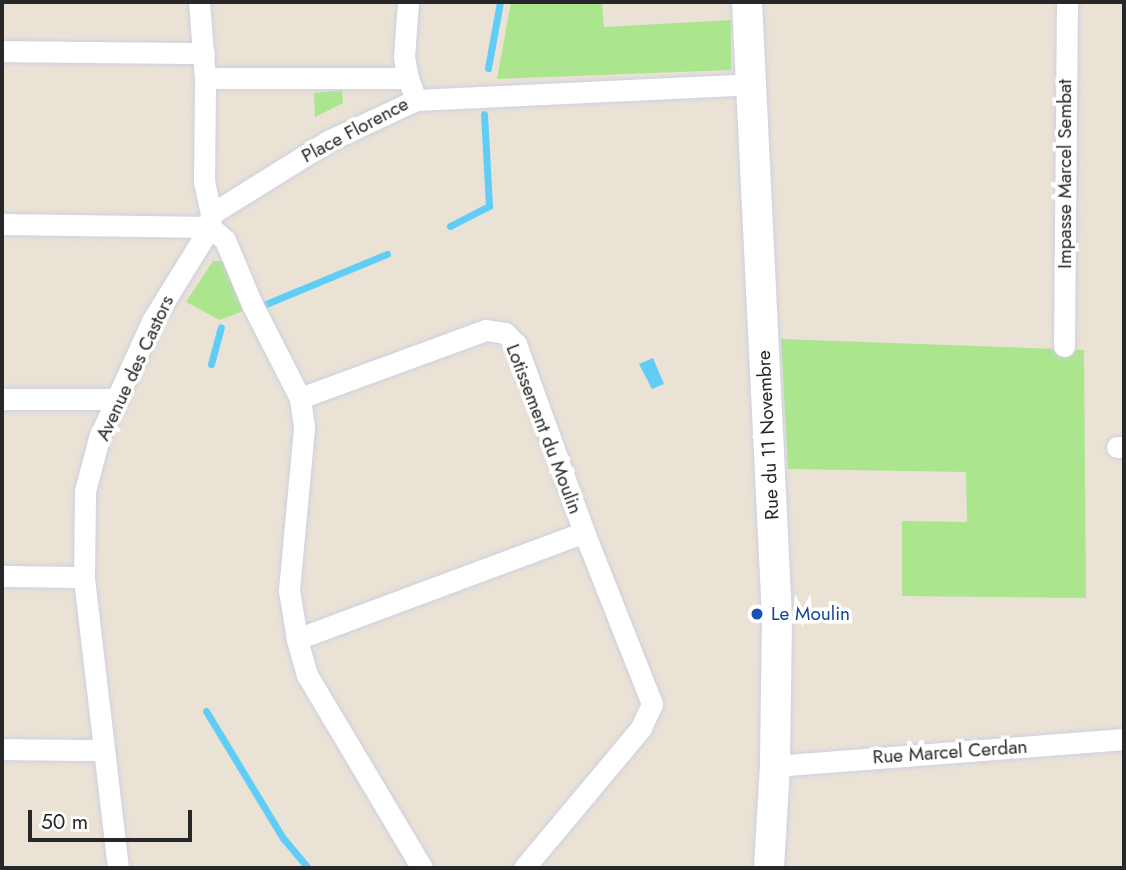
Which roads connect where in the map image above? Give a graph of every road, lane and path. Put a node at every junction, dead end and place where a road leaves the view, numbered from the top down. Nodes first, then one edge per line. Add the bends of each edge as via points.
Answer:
1 (199, 2) edge
2 (408, 2) edge
3 (747, 2) edge
4 (1066, 2) edge
5 (2, 51) edge
6 (204, 53) junction
7 (205, 78) junction
8 (408, 78) junction
9 (752, 84) junction
10 (416, 100) junction
11 (211, 220) junction
12 (2, 224) edge
13 (1064, 345) dead end
14 (300, 398) junction
15 (2, 399) edge
16 (117, 400) junction
17 (584, 532) junction
18 (2, 576) edge
19 (84, 577) junction
20 (298, 639) junction
21 (1124, 739) edge
22 (2, 750) edge
23 (103, 750) junction
24 (775, 766) junction
25 (118, 868) edge
26 (422, 868) edge
27 (524, 868) edge
28 (769, 868) edge

1 - 6 street
2 - 8 street via 404,57
3 - 9 street, Rue du 11 Novembre
4 - 13 street, Impasse Marcel Sembat
5 - 6 street
6 - 7 street
7 - 8 street, Place Florence
7 - 11 street via 204,181
8 - 10 street, Place Florence
9 - 10 street
9 - 24 street, Rue du 11 Novembre via 777,618
10 - 11 street, Place Florence via 330,140
11 - 12 street
11 - 14 street via 225,240
11 - 16 street, Avenue des Castors via 152,321
14 - 17 street, Lotissement du Moulin via 486,330 505,333 516,344
14 - 20 street via 304,427 289,590
15 - 16 street
16 - 19 street, Avenue des Castors via 99,438 85,491
17 - 20 street, Lotissement du Moulin
17 - 27 street, Lotissement du Moulin via 652,704 641,728
18 - 19 street
19 - 23 street, Avenue des Castors
20 - 26 street via 307,675
21 - 24 street, Rue Marcel Cerdan
22 - 23 street
23 - 25 street, Avenue des Castors
24 - 28 street, Rue du 11 Novembre

